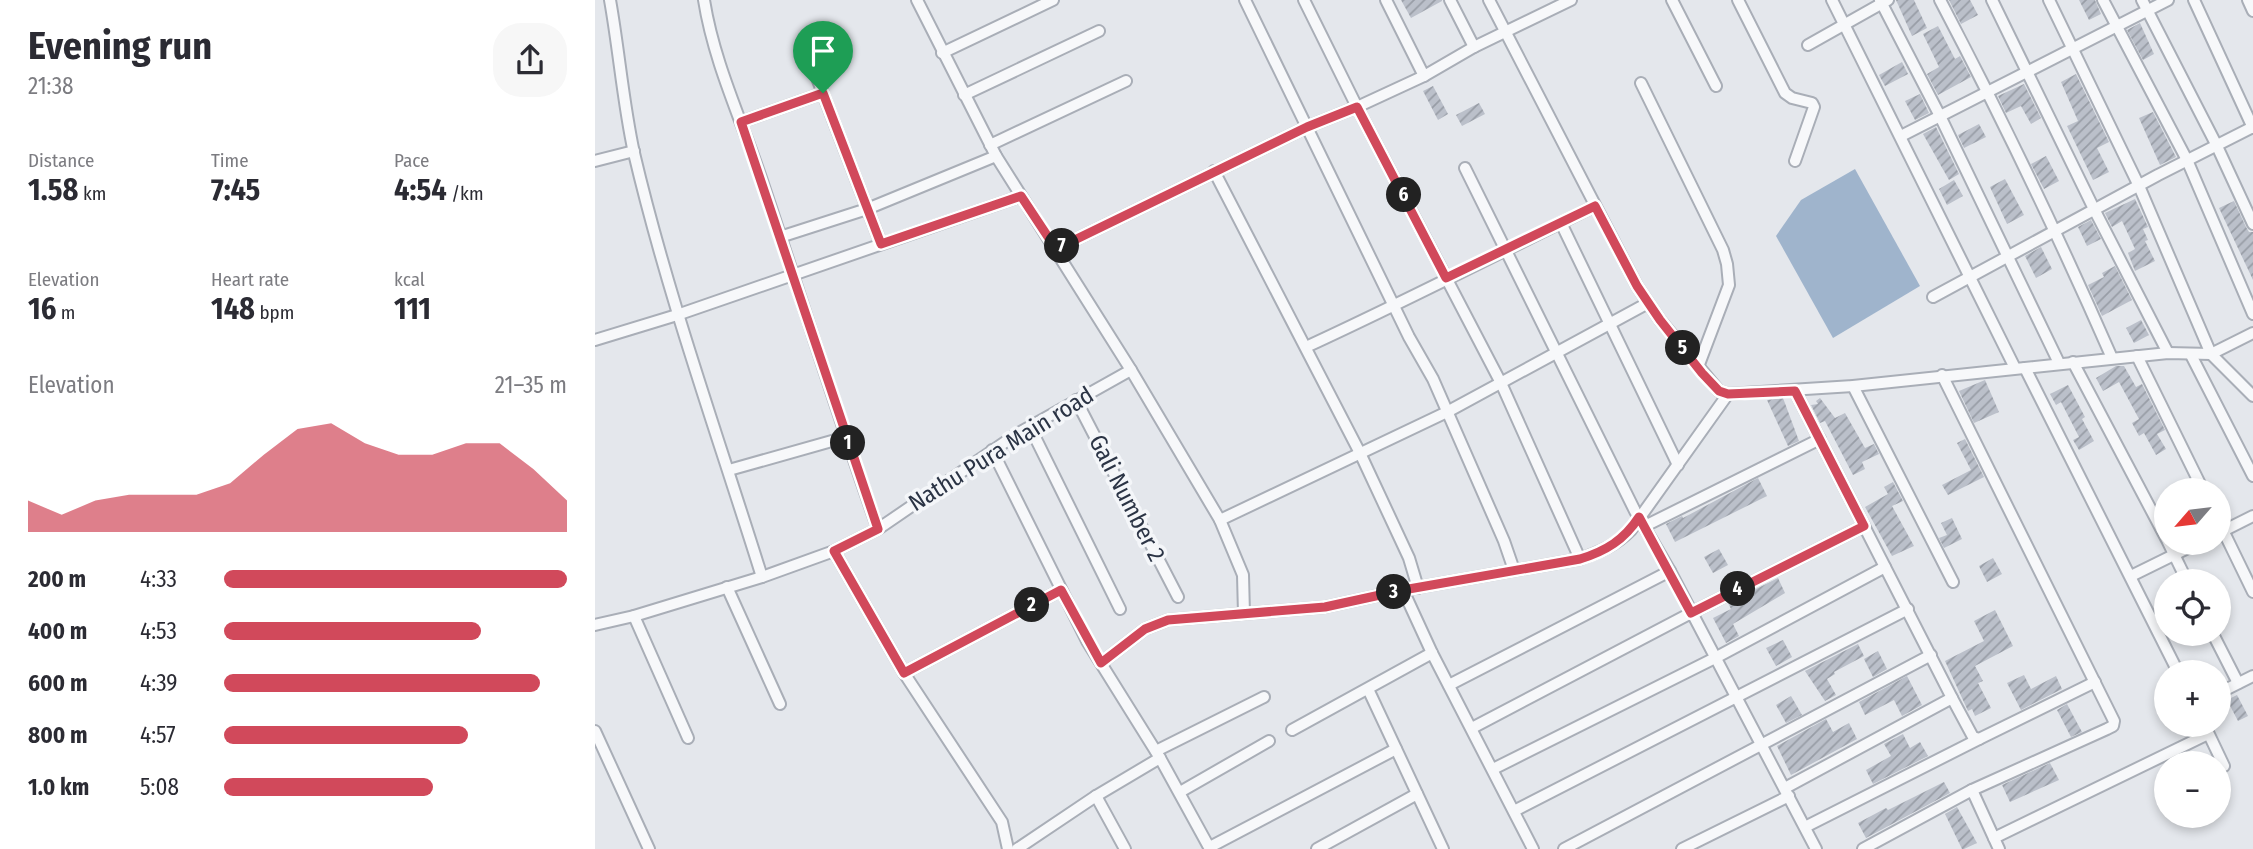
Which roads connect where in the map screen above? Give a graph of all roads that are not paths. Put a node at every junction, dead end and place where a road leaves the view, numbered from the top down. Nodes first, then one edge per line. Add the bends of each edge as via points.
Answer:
1 (610, 0) edge
2 (704, 0) edge
3 (917, 0) edge
4 (1053, 0) edge
5 (1245, 0) edge
6 (1304, 0) edge
7 (1386, 0) edge
8 (1450, 0) edge
9 (1489, 0) edge
10 (1571, 0) edge
11 (1672, 0) edge
12 (1738, 0) edge
13 (1832, 0) edge
14 (1940, 0) edge
15 (1991, 0) edge
16 (2049, 0) edge
17 (2103, 0) edge
18 (2168, 0) edge
19 (2194, 0) edge
20 (2248, 0) edge
21 (1883, 1) edge
22 (2145, 5) edge
23 (2253, 11) edge
24 (1844, 24) junction
25 (2116, 26) junction
26 (1099, 31) dead end
27 (1505, 34) junction
28 (1808, 45) dead end
29 (1474, 47) junction
30 (2073, 49) junction
31 (807, 52) dead end
32 (942, 52) junction
33 (2028, 72) junction
34 (1424, 76) junction
35 (1126, 81) dead end
36 (1641, 83) dead end
37 (1716, 86) dead end
38 (1988, 92) junction
39 (823, 93) junction
40 (964, 95) junction
41 (1357, 107) junction
42 (1940, 116) junction
43 (741, 122) junction
44 (1307, 127) junction
45 (2253, 127) edge
46 (1901, 136) junction
47 (2216, 144) junction
48 (990, 145) junction
49 (634, 151) junction
50 (996, 156) junction
51 (2187, 160) junction
52 (595, 161) edge
53 (1795, 161) dead end
54 (1465, 168) dead end
55 (1214, 172) junction
56 (2139, 186) junction
57 (1021, 196) junction
58 (1595, 206) junction
59 (867, 209) junction
60 (2094, 209) junction
61 (1561, 223) junction
62 (2253, 224) edge
63 (2056, 229) junction
64 (780, 237) junction
65 (881, 244) junction
66 (1056, 249) junction
67 (1506, 250) junction
68 (2009, 256) junction
69 (792, 274) junction
70 (1446, 278) junction
71 (1970, 278) junction
72 (1933, 297) dead end
73 (1648, 303) junction
74 (1395, 306) junction
75 (2253, 314) edge
76 (677, 315) junction
77 (1609, 325) junction
78 (2253, 333) edge
79 (595, 340) edge
80 (1306, 346) junction
81 (1557, 352) junction
82 (2168, 353) junction
83 (2211, 354) junction
84 (2190, 355) junction
85 (2137, 356) junction
86 (2112, 358) junction
87 (2073, 362) junction
88 (2059, 363) junction
89 (2020, 368) junction
90 (1131, 370) junction
91 (1700, 370) junction
92 (1942, 375) junction
93 (1501, 383) junction
94 (1853, 386) junction
95 (1795, 391) junction
96 (1724, 393) junction
97 (2253, 396) edge
98 (1076, 400) junction
99 (1447, 412) junction
100 (1030, 426) junction
101 (846, 437) junction
102 (1820, 439) junction
103 (992, 450) junction
104 (1360, 453) junction
105 (1677, 462) junction
106 (729, 470) junction
107 (2253, 476) edge
108 (2197, 478) edge
109 (2154, 516) edge
110 (2253, 516) edge
111 (1640, 518) junction
112 (1220, 520) junction
113 (2231, 525) edge
114 (1864, 526) junction
115 (878, 529) junction
116 (2231, 549) edge
117 (834, 551) junction
118 (1578, 555) junction
119 (2175, 555) joint
120 (1512, 565) junction
121 (1885, 567) junction
122 (2181, 569) edge
123 (1669, 571) junction
124 (2131, 576) junction
125 (762, 577) junction
126 (1953, 582) dead end
127 (1417, 585) junction
128 (727, 587) junction
129 (1061, 590) junction
130 (1403, 590) junction
131 (2253, 592) edge
132 (1178, 597) dead end
133 (1120, 609) dead end
134 (1907, 609) junction
135 (1244, 611) junction
136 (1691, 613) junction
137 (634, 616) junction
138 (595, 625) edge
139 (2219, 646) edge
140 (1432, 653) junction
141 (1931, 655) junction
142 (1715, 658) junction
143 (2172, 660) edge
144 (1099, 661) junction
145 (904, 673) junction
146 (2253, 676) edge
147 (2095, 682) junction
148 (2238, 683) junction
149 (1449, 685) junction
150 (2231, 687) edge
151 (1368, 690) junction
152 (1735, 696) junction
153 (1264, 697) dead end
154 (1952, 698) junction
155 (780, 704) dead end
156 (1472, 728) junction
157 (1292, 730) dead end
158 (595, 732) edge
159 (2191, 737) edge
160 (688, 738) dead end
161 (1979, 739) junction
162 (1269, 741) dead end
163 (1762, 745) junction
164 (1396, 749) junction
165 (1158, 754) junction
166 (1493, 769) junction
167 (1972, 790) junction
168 (1180, 792) junction
169 (1787, 792) junction
170 (1417, 794) junction
171 (1096, 796) junction
172 (1514, 811) junction
173 (1805, 827) junction
174 (1997, 844) edge
175 (1438, 847) edge
176 (1210, 848) edge
177 (649, 849) edge
178 (1008, 849) edge
179 (1017, 849) edge
180 (1125, 849) edge
181 (1317, 849) edge
182 (1533, 849) edge
183 (1564, 849) edge
184 (1682, 849) edge
185 (1816, 849) edge
186 (1863, 849) edge

1 - 49 street
2 - 43 street via 712,43
3 - 32 street
4 - 32 street
5 - 44 street
6 - 41 street
7 - 34 street
8 - 29 street
9 - 27 street
10 - 27 street
11 - 37 street
12 - 53 street via 1781,87 1792,98 1812,103
13 - 24 street
14 - 38 street
15 - 33 street
16 - 30 street
17 - 25 street
18 - 22 street
19 - 45 street
20 - 23 street
21 - 24 street
21 - 42 street
22 - 25 street
22 - 47 street
24 - 28 street
24 - 46 street
25 - 30 street
25 - 51 street
26 - 40 street
27 - 29 street
27 - 58 street
29 - 34 street
30 - 33 street
30 - 56 street
31 - 39 street
32 - 40 street
33 - 38 street
33 - 60 street
34 - 41 street
35 - 48 street
36 - 91 street via 1727,264 1729,285
38 - 42 street
38 - 63 street
39 - 43 street
39 - 59 street
40 - 48 street
41 - 44 street
41 - 70 street
42 - 46 street
42 - 68 street
43 - 64 street
44 - 55 street
44 - 74 street
45 - 47 street
46 - 71 street
47 - 51 street
47 - 62 street
48 - 50 street
49 - 52 street
49 - 76 street
50 - 57 street
50 - 59 street
51 - 56 street
51 - 75 street
54 - 67 street
55 - 66 street
55 - 80 street
56 - 60 street
56 - 83 street
57 - 65 street
57 - 66 street
58 - 61 street
58 - 73 street
59 - 64 street
59 - 65 street
60 - 63 street
60 - 82 street
61 - 67 street
61 - 77 street
63 - 68 street
63 - 86 street
64 - 69 street
65 - 69 street
66 - 90 street
67 - 70 street
67 - 81 street
68 - 71 street
68 - 88 street
69 - 76 street
69 - 101 street
70 - 74 street
70 - 93 street
71 - 72 street
71 - 89 street
73 - 77 street
73 - 91 street
74 - 80 street
74 - 99 street
76 - 79 street
76 - 106 street
77 - 81 street
77 - 105 street
78 - 83 street
80 - 104 street
81 - 93 street
81 - 111 street
82 - 84 street
82 - 85 street
83 - 84 street
83 - 97 street
84 - 107 street
85 - 86 street
85 - 108 street
86 - 87 street
87 - 88 street
87 - 109 street
88 - 89 street
89 - 92 street
89 - 124 street
90 - 98 street, Nathu Pura Main road
90 - 112 street
91 - 96 street
92 - 94 street
92 - 147 street
93 - 99 street
93 - 118 street
94 - 95 street
94 - 126 street
95 - 96 street
95 - 102 street
96 - 105 street
98 - 100 street, Nathu Pura Main road
98 - 132 street, Gali Number 2
99 - 104 street
99 - 120 street
100 - 103 street, Nathu Pura Main road
100 - 133 street
101 - 106 street
101 - 115 street
102 - 111 street
102 - 114 street
103 - 115 street, Nathu Pura Main road
103 - 129 street
104 - 112 street
104 - 127 street
105 - 111 street
106 - 125 street
110 - 113 street
111 - 118 street via 1620,541 1601,552
111 - 123 street
112 - 135 street via 1243,575
114 - 121 street
114 - 136 street
115 - 117 street, Nathu Pura Main road
116 - 131 street
117 - 125 street, Nathu Pura Main road
117 - 145 street
118 - 120 street
119 - 122 street
119 - 124 street
120 - 127 street
121 - 134 street
121 - 142 street
123 - 136 street
123 - 149 street
124 - 143 street
125 - 128 street, Nathu Pura Main road
127 - 130 street
128 - 137 street, Nathu Pura Main road
128 - 155 street
129 - 144 street
129 - 145 street
130 - 135 street via 1325,607
130 - 140 street
134 - 141 street
134 - 152 street
135 - 144 street via 1155,623
136 - 142 street
136 - 156 street
137 - 138 street, Nathu Pura Main road
137 - 160 street
139 - 148 street
140 - 149 street
140 - 151 street
141 - 154 street
141 - 163 street
142 - 152 street
142 - 166 street
144 - 165 street
145 - 178 street via 1002,822
146 - 148 street
147 - 161 street
147 - 167 street via 2112,714 2113,726
148 - 150 street
149 - 156 street
151 - 157 street
151 - 164 street
152 - 163 street
152 - 172 street
153 - 165 street
154 - 161 street via 1973,737
154 - 169 street
156 - 166 street
158 - 177 street
159 - 174 street
161 - 173 street
162 - 168 street
163 - 169 street
163 - 183 street
164 - 170 street
164 - 176 street
165 - 168 street
165 - 171 street
166 - 172 street
167 - 174 street
167 - 186 street
168 - 176 street
169 - 173 street
169 - 184 street
170 - 175 street
170 - 181 street
171 - 179 street
171 - 180 street
172 - 182 street
173 - 185 street

